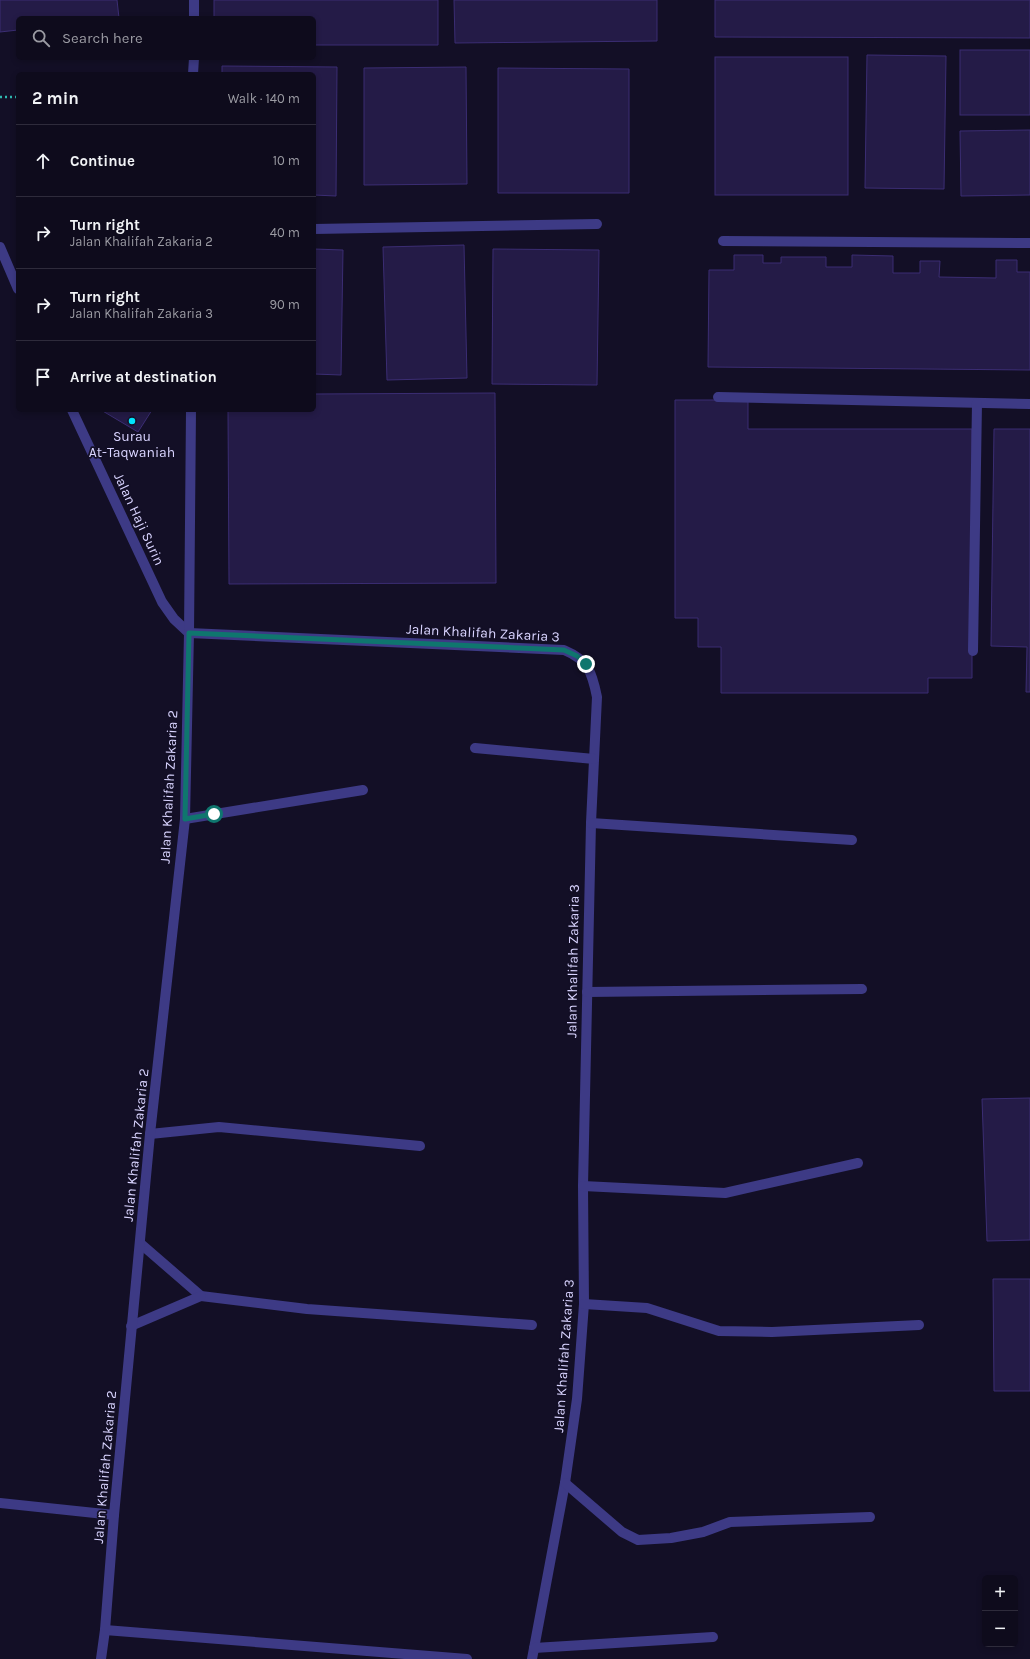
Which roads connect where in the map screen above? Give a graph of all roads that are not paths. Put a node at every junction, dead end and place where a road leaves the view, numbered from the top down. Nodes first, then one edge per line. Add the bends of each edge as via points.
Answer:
1 (194, 0) edge
2 (194, 16) edge
3 (194, 60) edge
4 (193, 72) edge
5 (597, 224) dead end
6 (316, 228) edge
7 (723, 241) dead end
8 (1030, 243) edge
9 (0, 247) edge
10 (16, 285) edge
11 (718, 397) dead end
12 (977, 403) junction
13 (1030, 404) edge
14 (73, 412) edge
15 (190, 412) edge
16 (189, 633) junction
17 (973, 651) dead end
18 (475, 748) dead end
19 (594, 759) junction
20 (363, 790) dead end
21 (185, 819) junction
22 (590, 823) junction
23 (852, 840) dead end
24 (862, 989) dead end
25 (587, 992) junction
26 (150, 1134) junction
27 (420, 1146) dead end
28 (858, 1163) dead end
29 (583, 1186) junction
30 (141, 1244) junction
31 (201, 1296) junction
32 (584, 1304) junction
33 (532, 1324) dead end
34 (919, 1324) dead end
35 (131, 1326) junction
36 (565, 1483) junction
37 (0, 1503) edge
38 (114, 1515) junction
39 (870, 1517) dead end
40 (105, 1630) junction
41 (713, 1637) dead end
42 (534, 1648) junction
43 (101, 1659) edge
44 (467, 1659) edge
45 (532, 1659) edge

1 - 2 street
3 - 4 street
5 - 6 street
7 - 8 street
9 - 10 street
11 - 12 street
12 - 13 street
12 - 17 street
14 - 16 street, Jalan Haji Surin via 162,602 174,619
15 - 16 street, Jalan Khalifah Zakaria 2
16 - 19 street, Jalan Khalifah Zakaria 3 via 564,650 586,664 594,680 597,697
16 - 21 street, Jalan Khalifah Zakaria 2
18 - 19 street
19 - 22 street, Jalan Khalifah Zakaria 3
20 - 21 street
21 - 26 street, Jalan Khalifah Zakaria 2
22 - 23 street
22 - 25 street, Jalan Khalifah Zakaria 3
24 - 25 street
25 - 29 street, Jalan Khalifah Zakaria 3
26 - 27 street via 219,1127
26 - 30 street, Jalan Khalifah Zakaria 2
28 - 29 street via 725,1193
29 - 32 street, Jalan Khalifah Zakaria 3
30 - 31 street
30 - 35 street, Jalan Khalifah Zakaria 2
31 - 33 street via 307,1310
31 - 35 street
32 - 34 street via 647,1308 719,1331 772,1332
32 - 36 street, Jalan Khalifah Zakaria 3 via 577,1399
35 - 38 street, Jalan Khalifah Zakaria 2
36 - 39 street via 622,1532 638,1540 671,1538 702,1532 730,1522
36 - 42 street, Jalan Khalifah Zakaria 3
37 - 38 street
38 - 40 street, Jalan Khalifah Zakaria 2
40 - 43 street, Jalan Khalifah Zakaria 2
40 - 44 street
41 - 42 street
42 - 45 street, Jalan Khalifah Zakaria 3

